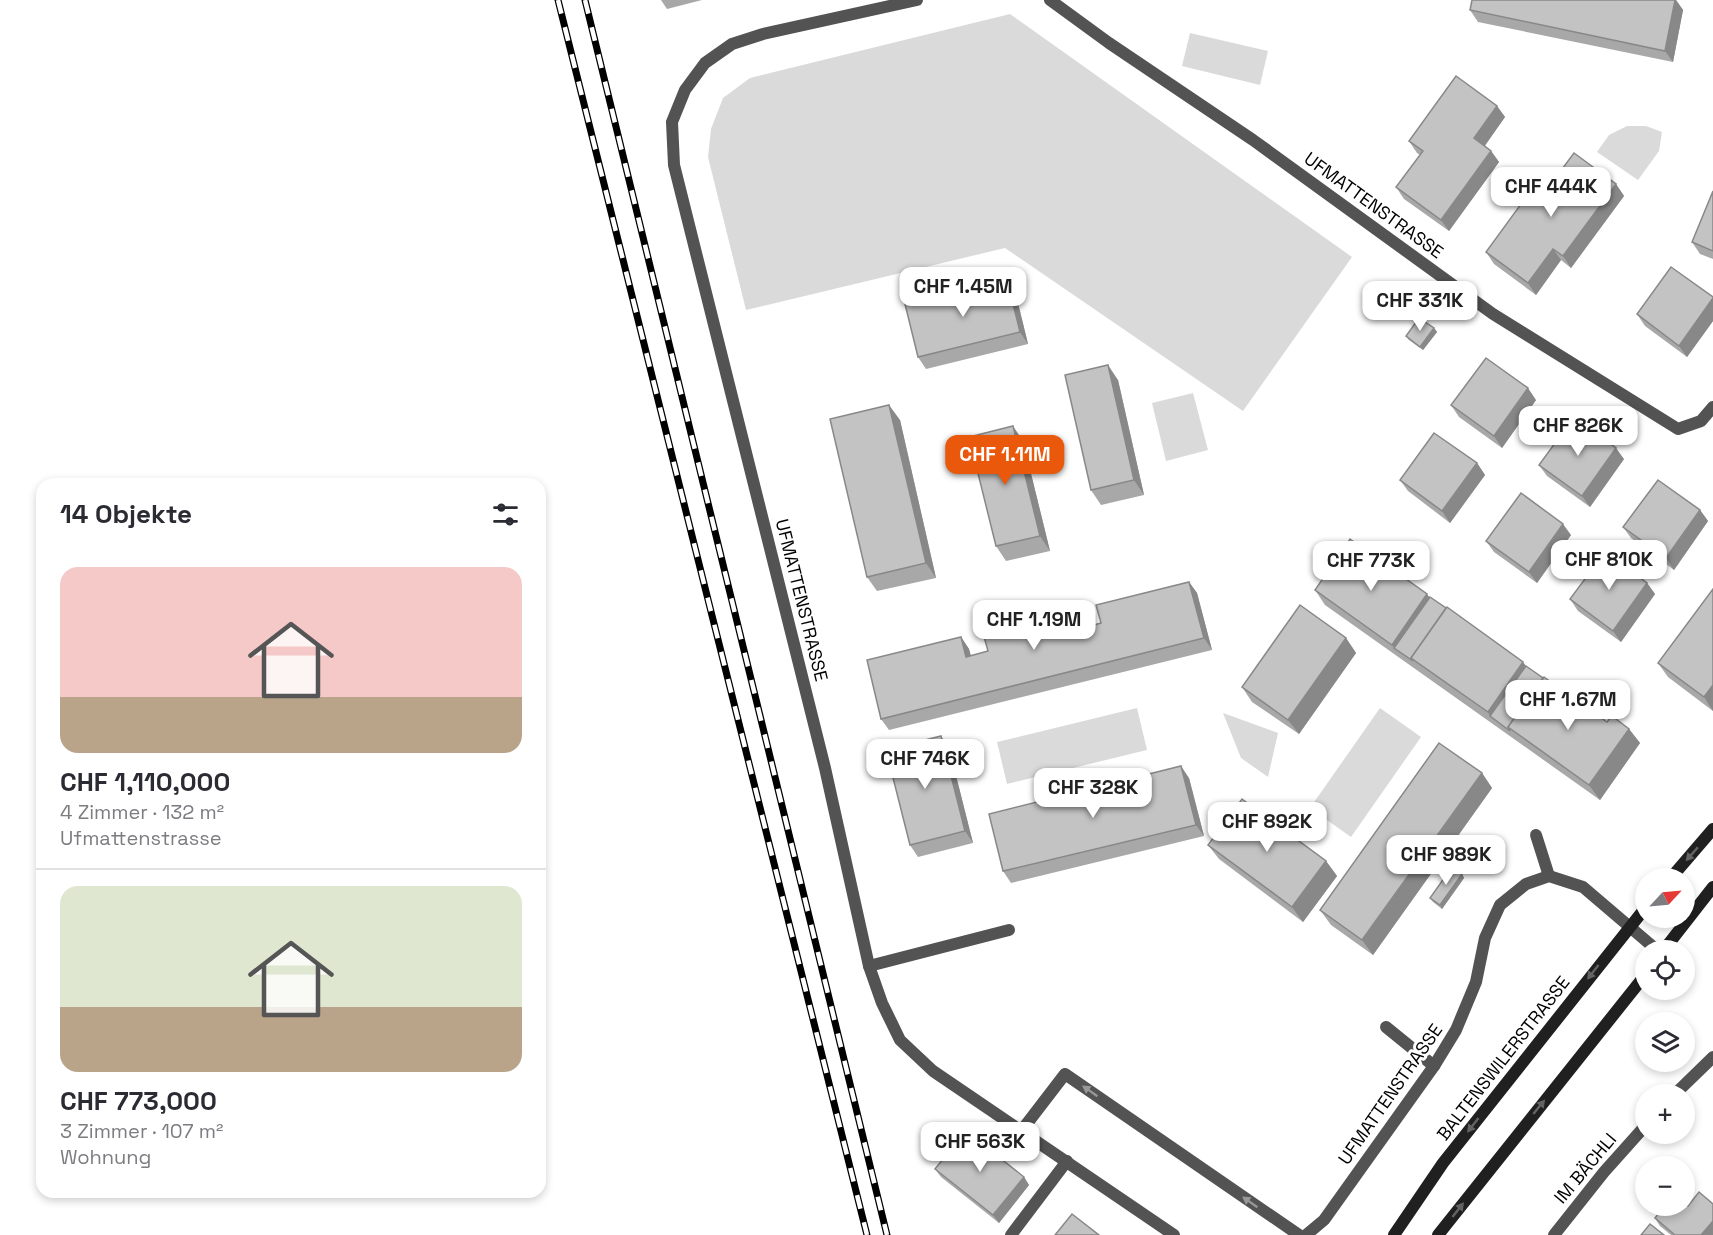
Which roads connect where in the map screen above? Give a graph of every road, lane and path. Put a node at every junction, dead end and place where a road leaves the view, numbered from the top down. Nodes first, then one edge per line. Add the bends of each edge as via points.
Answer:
1 (917, 0) edge
2 (1050, 0) edge
3 (1713, 407) edge
4 (1713, 830) edge
5 (1536, 835) dead end
6 (1680, 868) edge
7 (1549, 876) junction
8 (1713, 887) edge
9 (1635, 920) edge
10 (1630, 926) junction
11 (1009, 930) dead end
12 (1646, 940) edge
13 (1672, 940) edge
14 (869, 966) junction
15 (1635, 988) edge
16 (1386, 1027) dead end
17 (1713, 1057) edge
18 (1434, 1066) junction
19 (1685, 1084) edge
20 (1022, 1130) junction
21 (1635, 1137) edge
22 (1067, 1161) junction
23 (1172, 1234) edge
24 (1011, 1235) edge
25 (1299, 1235) edge
26 (1306, 1235) edge
27 (1394, 1235) edge
28 (1438, 1235) edge
29 (1554, 1235) edge

1 - 14 street, UFMATTENSTRASSE via 732,44 705,63 685,90 672,122 674,165 822,757
2 - 3 street, UFMATTENSTRASSE via 1253,140 1493,314 1678,429 1701,421
4 -> 6 main road
5 - 7 street
7 - 10 street via 1583,887
7 - 18 street, UFMATTENSTRASSE via 1526,884 1500,905 1485,938 1476,982 1456,1030
8 - 13 main road
9 - 10 main road, BALTENSWILERSTRASSE
10 - 12 street
10 -> 27 main road, BALTENSWILERSTRASSE via 1443,1163
11 - 14 street
14 - 20 street, UFMATTENSTRASSE via 900,1040 933,1071
28 -> 15 main road
16 - 18 street
17 - 19 street
18 - 26 street, UFMATTENSTRASSE via 1324,1220
20 - 22 street, UFMATTENSTRASSE
25 -> 20 street via 1065,1074
21 - 29 street, IM BÄCHLI
22 - 23 street, UFMATTENSTRASSE
22 - 24 street

